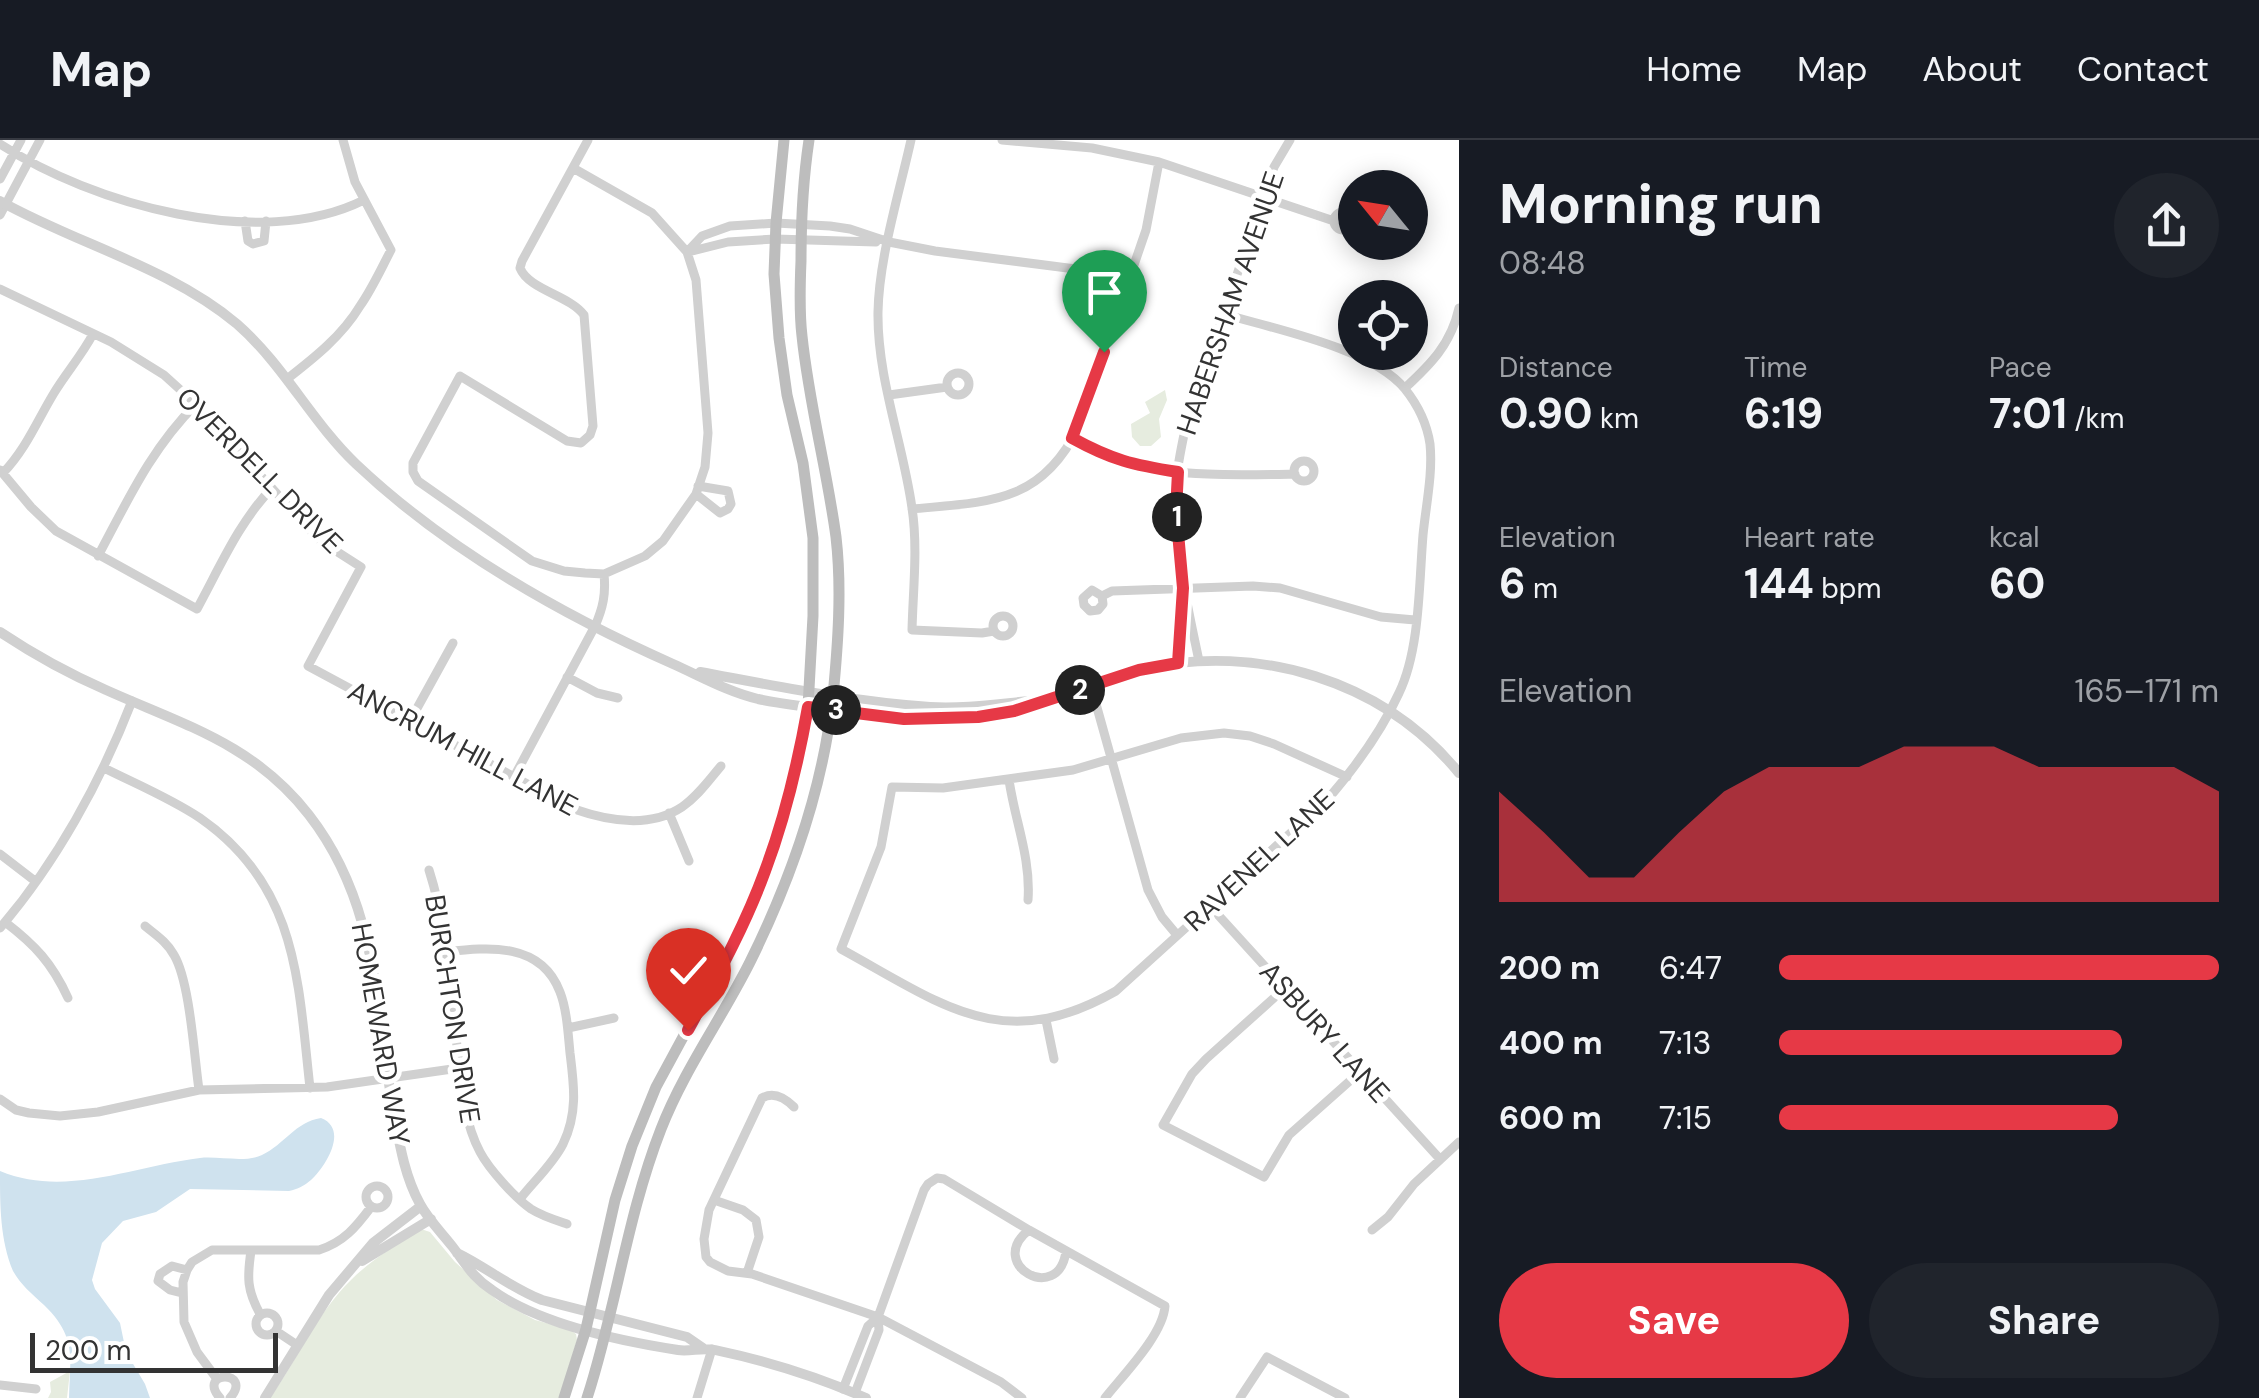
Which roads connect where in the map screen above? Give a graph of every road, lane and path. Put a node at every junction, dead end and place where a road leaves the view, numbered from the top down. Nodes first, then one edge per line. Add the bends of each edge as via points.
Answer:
1 (21, 140) edge
2 (40, 140) edge
3 (342, 140) edge
4 (588, 140) edge
5 (784, 140) edge
6 (809, 140) edge
7 (911, 140) edge
8 (1002, 140) edge
9 (1290, 140) edge
10 (0, 144) edge
11 (14, 154) junction
12 (28, 162) junction
13 (1159, 162) junction
14 (573, 168) junction
15 (0, 179) edge
16 (1264, 198) junction
17 (364, 200) junction
18 (2, 207) edge
19 (245, 221) junction
20 (266, 221) junction
21 (1334, 221) dead end
22 (776, 223) junction
23 (801, 225) junction
24 (775, 239) junction
25 (801, 239) junction
26 (889, 242) junction
27 (687, 252) junction
28 (1130, 276) junction
29 (0, 290) edge
30 (1459, 308) edge
31 (1224, 314) junction
32 (93, 334) junction
33 (287, 379) junction
34 (947, 387) dead end
35 (1405, 388) junction
36 (889, 395) junction
37 (196, 404) junction
38 (1072, 438) junction
39 (2, 472) edge
40 (1178, 472) junction
41 (1295, 474) dead end
42 (272, 488) junction
43 (912, 509) junction
44 (98, 556) junction
45 (604, 574) junction
46 (1183, 588) junction
47 (813, 591) junction
48 (1102, 596) dead end
49 (838, 610) junction
50 (1415, 620) junction
51 (595, 626) junction
52 (994, 631) dead end
53 (0, 632) edge
54 (453, 643) dead end
55 (1199, 661) junction
56 (1178, 663) junction
57 (308, 666) joint
58 (683, 669) junction
59 (567, 677) junction
60 (1091, 686) junction
61 (810, 692) junction
62 (833, 695) junction
63 (618, 698) dead end
64 (1046, 700) junction
65 (132, 701) junction
66 (808, 707) junction
67 (831, 710) junction
68 (1390, 711) junction
69 (410, 721) junction
70 (1113, 758) junction
71 (722, 766) dead end
72 (104, 768) junction
73 (1459, 772) edge
74 (514, 777) junction
75 (1347, 777) junction
76 (1010, 780) junction
77 (669, 813) junction
78 (0, 854) edge
79 (689, 861) dead end
80 (429, 870) dead end
81 (35, 881) junction
82 (1028, 900) dead end
83 (1210, 906) junction
84 (3, 925) edge
85 (145, 926) dead end
86 (1178, 935) junction
87 (446, 952) junction
88 (1285, 988) junction
89 (68, 998) dead end
90 (614, 1018) dead end
91 (1046, 1020) junction
92 (568, 1028) junction
93 (688, 1030) junction
94 (707, 1040) junction
95 (1054, 1059) dead end
96 (459, 1068) junction
97 (1360, 1072) junction
98 (388, 1078) junction
99 (310, 1088) junction
100 (199, 1090) junction
101 (0, 1100) edge
102 (794, 1107) dead end
103 (1459, 1142) edge
104 (1440, 1158) junction
105 (625, 1169) junction
106 (645, 1175) junction
107 (520, 1199) junction
108 (714, 1200) junction
109 (371, 1206) dead end
110 (421, 1206) junction
111 (431, 1219) junction
112 (566, 1224) dead end
113 (1029, 1230) junction
114 (1372, 1230) dead end
115 (1066, 1250) junction
116 (251, 1251) junction
117 (457, 1253) junction
118 (356, 1264) junction
119 (186, 1270) junction
120 (747, 1273) junction
121 (182, 1292) junction
122 (260, 1314) junction
123 (590, 1314) junction
124 (610, 1317) junction
125 (878, 1317) junction
126 (586, 1329) junction
127 (276, 1331) junction
128 (606, 1334) junction
129 (297, 1345) junction
130 (708, 1349) junction
131 (217, 1380) junction
132 (0, 1386) edge
133 (36, 1388) dead end
134 (843, 1388) junction
135 (861, 1396) edge
136 (220, 1398) edge
137 (230, 1398) edge
138 (265, 1398) edge
139 (564, 1398) edge
140 (587, 1398) edge
141 (697, 1398) edge
142 (1022, 1398) edge
143 (1105, 1398) edge
144 (1240, 1398) edge
145 (1344, 1398) edge

1 - 11 street
2 - 12 street
3 - 17 street
4 - 14 street
5 - 22 main road
6 - 23 main road
7 - 26 street
8 - 13 street
9 - 16 street, HABERSHAM AVENUE
10 - 11 street
11 - 12 street
11 - 15 street
12 - 18 street
12 - 19 street via 131,203
13 - 16 street
13 - 28 street
14 - 27 street via 652,212
14 - 45 street via 520,268 584,315 590,435 580,443 567,441 460,376 413,472 532,560
16 - 21 street
16 - 31 street, HABERSHAM AVENUE
17 - 20 street via 310,218
17 - 33 street via 391,250 343,330
18 - 33 street via 188,290 236,324
19 - 20 street
19 - 20 street via 253,244 264,241
22 - 23 street
22 - 24 main road
22 - 27 street via 730,226 702,236
23 - 25 main road
23 - 26 street
24 - 25 street
24 - 27 street
24 - 47 main road via 778,338 803,463
25 - 26 street
25 - 49 main road via 802,334 836,542
26 - 28 street
26 - 36 street via 878,312
27 - 45 street via 696,280 708,433 704,466 697,490 663,541
28 - 38 street
29 - 32 street, OVERDELL DRIVE
30 - 35 street via 1444,347
31 - 35 street, RAVENEL LANE via 1362,357
31 - 40 street, HABERSHAM AVENUE via 1187,420
32 - 37 street, OVERDELL DRIVE via 139,358
32 - 39 street via 25,447
33 - 51 street via 354,462 395,498 504,575
34 - 36 street
35 - 50 street, RAVENEL LANE via 1430,442
36 - 43 street
37 - 42 street, OVERDELL DRIVE
37 - 44 street via 159,446
38 - 40 street via 1134,466
38 - 43 street via 1050,470 1027,487 1002,498
39 - 44 street via 44,522
40 - 41 street
40 - 46 street, HABERSHAM AVENUE
42 - 44 street via 246,520 198,609
42 - 57 street, OVERDELL DRIVE via 322,542 361,567
43 - 52 street via 912,630
45 - 51 street
46 - 48 street
46 - 50 street via 1280,588 1380,617
46 - 55 street, HABERSHAM AVENUE
46 - 56 street, HABERSHAM AVENUE
47 - 49 main road via 827,595
47 - 61 main road
49 - 62 main road
50 - 68 street, RAVENEL LANE via 1407,671
51 - 58 street
51 - 59 street
53 - 65 street, HOMEWARD WAY
54 - 69 street
55 - 56 street
55 - 68 street via 1294,669
56 - 60 street
57 - 69 street, ANCRUM HILL LANE
58 - 61 street
58 - 66 street via 754,698
59 - 63 street
59 - 74 street
60 - 64 street
60 - 70 street
61 - 62 street
61 - 66 main road
62 - 64 street via 932,707
62 - 67 main road
64 - 67 street via 944,720
65 - 72 street
65 - 98 street, HOMEWARD WAY via 235,748 293,796 321,830 368,938
66 - 67 street
66 - 93 main road via 765,871
67 - 94 main road via 804,827 778,900
68 - 73 street
68 - 75 street, RAVENEL LANE
69 - 74 street, ANCRUM HILL LANE
70 - 75 street via 1224,733 1274,744
70 - 76 street
70 - 86 street via 1148,890
71 - 77 street
72 - 81 street
72 - 99 street via 202,820 261,881 294,957
74 - 77 street, ANCRUM HILL LANE via 603,819
75 - 83 street, RAVENEL LANE
76 - 82 street via 1028,862
76 - 91 street, RAVENEL LANE via 892,787 882,847 841,949 960,1012
77 - 79 street
78 - 81 street
80 - 87 street, BURCHTON DRIVE
81 - 84 street
83 - 86 street, RAVENEL LANE
83 - 88 street, ASBURY LANE
84 - 89 street via 35,945
85 - 100 street via 175,956 182,977
86 - 91 street, RAVENEL LANE via 1116,990
87 - 92 street via 494,948 523,954 555,981
87 - 96 street, BURCHTON DRIVE
88 - 97 street, ASBURY LANE
88 - 97 street via 1192,1074 1164,1125 1264,1177 1289,1135
90 - 92 street
91 - 95 street
92 - 107 street via 574,1112 556,1155
93 - 94 main road
93 - 105 main road via 656,1087
94 - 106 main road via 662,1126
96 - 98 street
96 - 107 street, BURCHTON DRIVE via 479,1151
97 - 104 street, ASBURY LANE
98 - 99 street
98 - 110 street, HOMEWARD WAY via 403,1160
99 - 100 street
100 - 101 street via 60,1116 29,1114
102 - 108 street via 777,1096 762,1098
103 - 104 street
104 - 114 street
105 - 106 main road
105 - 123 main road
106 - 124 main road
107 - 112 street, BURCHTON DRIVE
108 - 120 street via 756,1220 759,1237
108 - 120 street via 706,1257
109 - 116 street via 334,1246
110 - 111 street, HOMEWARD WAY
110 - 118 street
111 - 117 street, HOMEWARD WAY
111 - 118 street
113 - 115 street
113 - 115 street via 1015,1255 1032,1277 1052,1276
113 - 125 street via 936,1178 924,1190
115 - 143 street via 1165,1306 1144,1348
116 - 119 street via 212,1250
116 - 122 street via 249,1294
117 - 123 street, HOMEWARD WAY via 526,1294
117 - 126 street, HOMEWARD WAY via 501,1297
118 - 129 street
119 - 121 street
119 - 121 street via 172,1266 158,1281
120 - 125 street
121 - 131 street via 189,1337
122 - 127 street via 276,1317
122 - 127 street via 258,1332
123 - 124 street, HOMEWARD WAY
123 - 126 main road
124 - 128 main road
124 - 130 street, HOMEWARD WAY via 687,1336
125 - 134 street
125 - 135 street
125 - 142 street
126 - 128 street, HOMEWARD WAY
126 - 139 main road
127 - 129 street
128 - 130 street, HOMEWARD WAY via 683,1351
128 - 140 main road
129 - 138 street
130 - 134 street, HOMEWARD WAY
130 - 141 street
131 - 136 street
131 - 137 street via 234,1381
132 - 133 street
134 - 135 street, HOMEWARD WAY
144 - 145 street via 1267,1356

